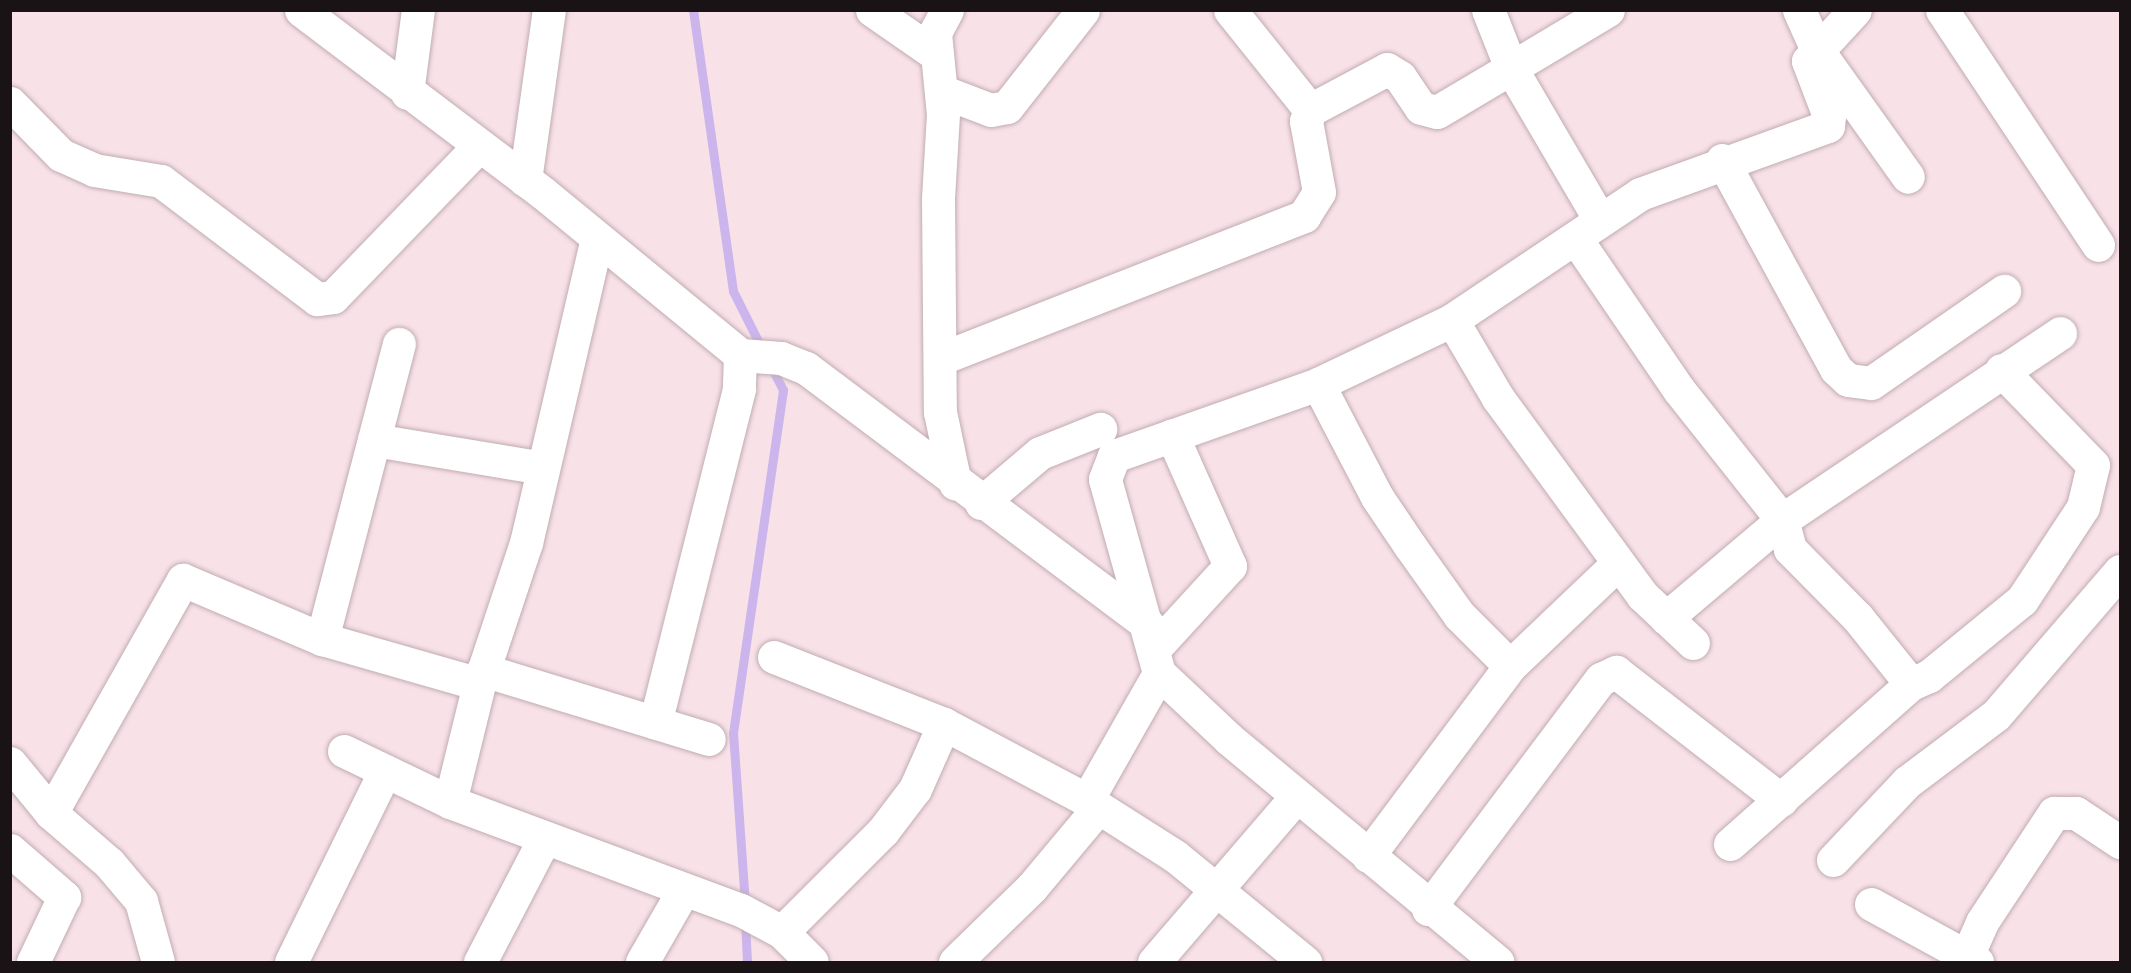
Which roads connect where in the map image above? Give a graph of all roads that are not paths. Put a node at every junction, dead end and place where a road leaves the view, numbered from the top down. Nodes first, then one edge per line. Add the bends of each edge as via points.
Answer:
1 (301, 10) edge
2 (418, 10) edge
3 (549, 10) edge
4 (872, 10) edge
5 (947, 10) edge
6 (1083, 10) edge
7 (1230, 10) edge
8 (1488, 10) edge
9 (1608, 10) edge
10 (1798, 10) edge
11 (1855, 10) edge
12 (1942, 10) edge
13 (1816, 48) junction
14 (934, 53) junction
15 (1511, 68) junction
16 (941, 91) junction
17 (407, 93) junction
18 (10, 103) edge
19 (1310, 110) junction
20 (478, 146) junction
21 (1722, 160) junction
22 (1908, 177) dead end
23 (525, 180) junction
24 (1588, 229) junction
25 (596, 241) junction
26 (2098, 245) dead end
27 (2004, 291) dead end
28 (1452, 320) junction
29 (2060, 333) dead end
30 (399, 344) dead end
31 (740, 355) junction
32 (942, 358) junction
33 (2001, 370) junction
34 (1318, 384) junction
35 (1100, 429) dead end
36 (1172, 435) junction
37 (374, 440) junction
38 (543, 468) junction
39 (2107, 474) edge
40 (955, 483) junction
41 (981, 503) junction
42 (1782, 519) junction
43 (1618, 563) junction
44 (2121, 571) edge
45 (1666, 618) junction
46 (322, 639) junction
47 (1693, 643) dead end
48 (1154, 649) junction
49 (774, 657) dead end
50 (1510, 666) junction
51 (481, 677) junction
52 (1911, 684) junction
53 (655, 723) junction
54 (944, 724) junction
55 (709, 739) dead end
56 (344, 752) dead end
57 (10, 763) edge
58 (385, 771) junction
59 (1297, 795) junction
60 (1781, 800) junction
61 (450, 802) junction
62 (1093, 804) junction
63 (51, 813) junction
64 (544, 839) junction
65 (2121, 842) edge
66 (1730, 844) dead end
67 (10, 850) edge
68 (1368, 856) junction
69 (1833, 861) dead end
70 (684, 890) junction
71 (1219, 890) junction
72 (1870, 904) dead end
73 (1428, 909) junction
74 (764, 921) junction
75 (10, 958) edge
76 (1972, 959) edge
77 (17, 963) edge
78 (33, 963) edge
79 (158, 963) edge
80 (291, 963) edge
81 (480, 963) edge
82 (642, 963) edge
83 (812, 963) edge
84 (955, 963) edge
85 (1154, 963) edge
86 (1305, 963) edge
87 (1498, 963) edge

1 - 17 street
2 - 17 street
3 - 23 street
4 - 14 street
5 - 14 street via 934,33
6 - 16 street via 1007,107 991,110
7 - 19 street
8 - 15 street
9 - 15 street
10 - 13 street
11 - 13 street
12 - 26 street
13 - 21 street via 1808,61 1830,116 1828,126
13 - 22 street
14 - 16 street
15 - 19 street via 1437,112 1421,108 1400,77 1387,69
15 - 24 street
16 - 32 street
17 - 20 street
18 - 20 street via 61,155 94,170 161,181 317,299 333,297
19 - 32 street via 1306,121 1319,192 1304,216
20 - 23 street
21 - 24 street via 1640,194
21 - 27 street via 1836,369 1848,380 1871,383
23 - 25 street
24 - 28 street
24 - 42 street via 1678,390
25 - 31 street
25 - 38 street
28 - 34 street
28 - 43 street via 1498,398
29 - 33 street
30 - 37 street
31 - 40 street via 798,362
31 - 53 street via 739,389
32 - 40 street via 940,412
33 - 39 street via 2093,465
33 - 42 street
34 - 36 street
34 - 50 street via 1396,526 1459,615
35 - 41 street via 1040,453
36 - 48 street via 1230,567
36 - 48 street via 1114,456 1105,479
37 - 38 street
37 - 46 street
38 - 51 street via 526,543
39 - 52 street via 2022,600 1929,676
40 - 41 street
41 - 48 street
42 - 45 street
42 - 52 street via 1790,549 1858,618
43 - 45 street
43 - 50 street
44 - 69 street via 1996,715 1907,783
45 - 47 street
46 - 51 street
46 - 63 street via 183,580
48 - 59 street
48 - 62 street
49 - 54 street
50 - 68 street
51 - 53 street
51 - 61 street
52 - 60 street
53 - 55 street
54 - 62 street
54 - 74 street via 915,789 883,831
56 - 58 street
57 - 63 street
58 - 61 street
58 - 80 street
59 - 68 street
59 - 71 street
60 - 66 street
60 - 73 street via 1616,672 1601,679
61 - 64 street
62 - 71 street
62 - 84 street via 1032,887
63 - 79 street via 109,863 141,901
64 - 70 street
64 - 81 street
65 - 76 street via 2076,813 2054,813 1982,922
67 - 78 street via 64,897
68 - 73 street
70 - 74 street
70 - 82 street
71 - 85 street
71 - 86 street
72 - 76 street
73 - 87 street
74 - 83 street
75 - 77 street

